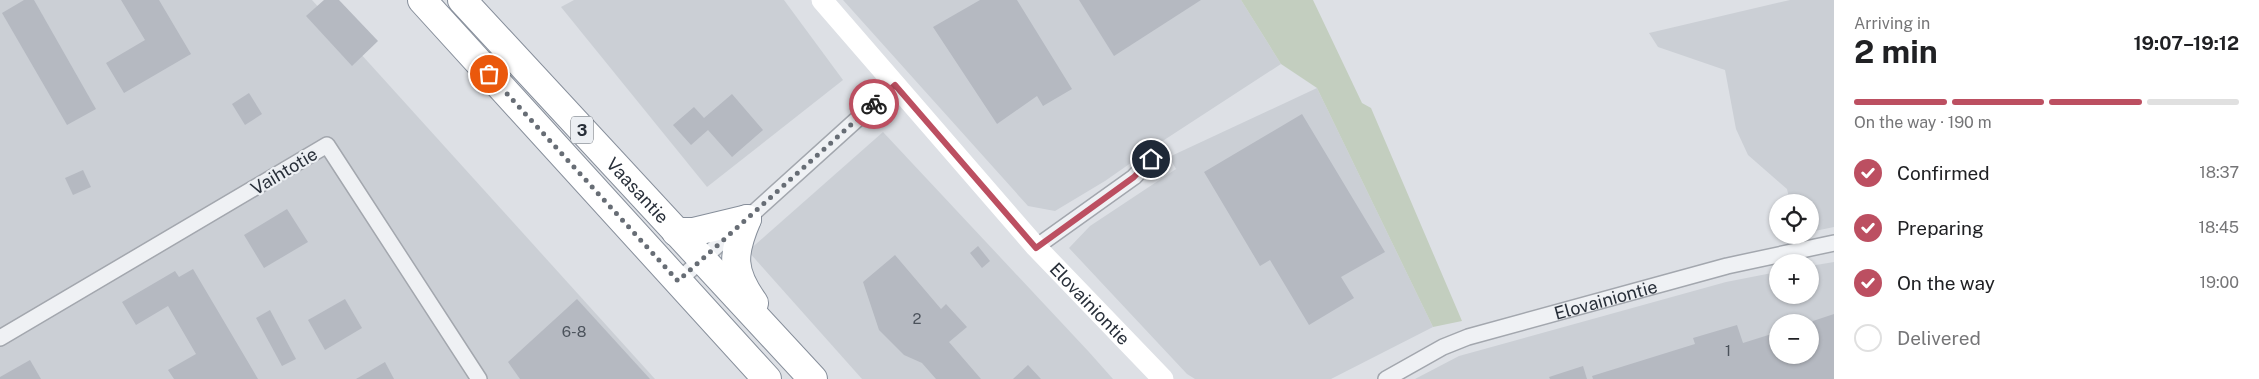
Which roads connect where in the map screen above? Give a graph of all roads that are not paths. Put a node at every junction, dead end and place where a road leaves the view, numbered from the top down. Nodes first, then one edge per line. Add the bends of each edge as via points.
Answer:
1 (422, 0) edge
2 (462, 0) edge
3 (822, 0) edge
4 (895, 85) junction
5 (1151, 159) dead end
6 (747, 219) junction
7 (676, 232) junction
8 (1834, 243) edge
9 (1036, 248) junction
10 (701, 260) junction
11 (678, 281) junction
12 (0, 338) edge
13 (781, 344) junction
14 (479, 379) edge
15 (767, 379) edge
16 (813, 379) edge
17 (1163, 379) edge
18 (1386, 379) edge

1 - 11 highway, Vaasantie / 3
2 - 7 highway, Vaasantie / 3
3 - 4 main road, Elovainiontie
4 - 6 street
4 - 9 main road, Elovainiontie
5 - 9 street via 1134,177
6 - 7 highway via 693,232
6 - 10 street
6 - 13 highway via 736,245 739,277
7 - 10 highway, Vaasantie / 3
8 - 18 street, Elovainiontie via 1727,266 1468,337
9 - 17 main road, Elovainiontie
10 - 11 street
10 - 13 highway, Vaasantie / 3
11 - 15 highway, Vaasantie / 3
12 - 14 street, Vaihtotie via 327,145
13 - 16 highway, Vaasantie / 3

